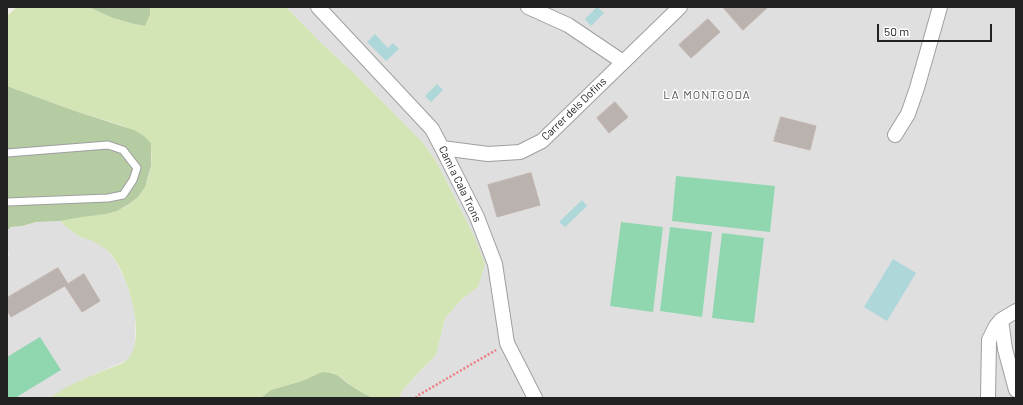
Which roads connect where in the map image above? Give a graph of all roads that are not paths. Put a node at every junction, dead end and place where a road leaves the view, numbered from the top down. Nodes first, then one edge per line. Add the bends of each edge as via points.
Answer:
1 (318, 7) edge
2 (528, 7) edge
3 (680, 7) edge
4 (940, 7) edge
5 (623, 62) junction
6 (895, 135) dead end
7 (442, 148) junction
8 (7, 153) edge
9 (7, 202) edge
10 (1016, 311) edge
11 (1001, 320) junction
12 (1016, 390) edge
13 (535, 398) edge
14 (988, 398) edge

1 - 7 street, Camí a Cala Trons via 432,129
2 - 5 street via 568,24
3 - 5 street, Carrer dels Dofins
4 - 6 street via 908,114
5 - 7 street, Carrer dels Dofins via 542,141 520,152 488,154
7 - 13 street, Camí a Cala Trons via 476,217 495,264 507,343
8 - 9 lane via 108,145 123,150 137,168 123,195 108,198
10 - 11 street
11 - 12 street
11 - 14 street via 989,340

